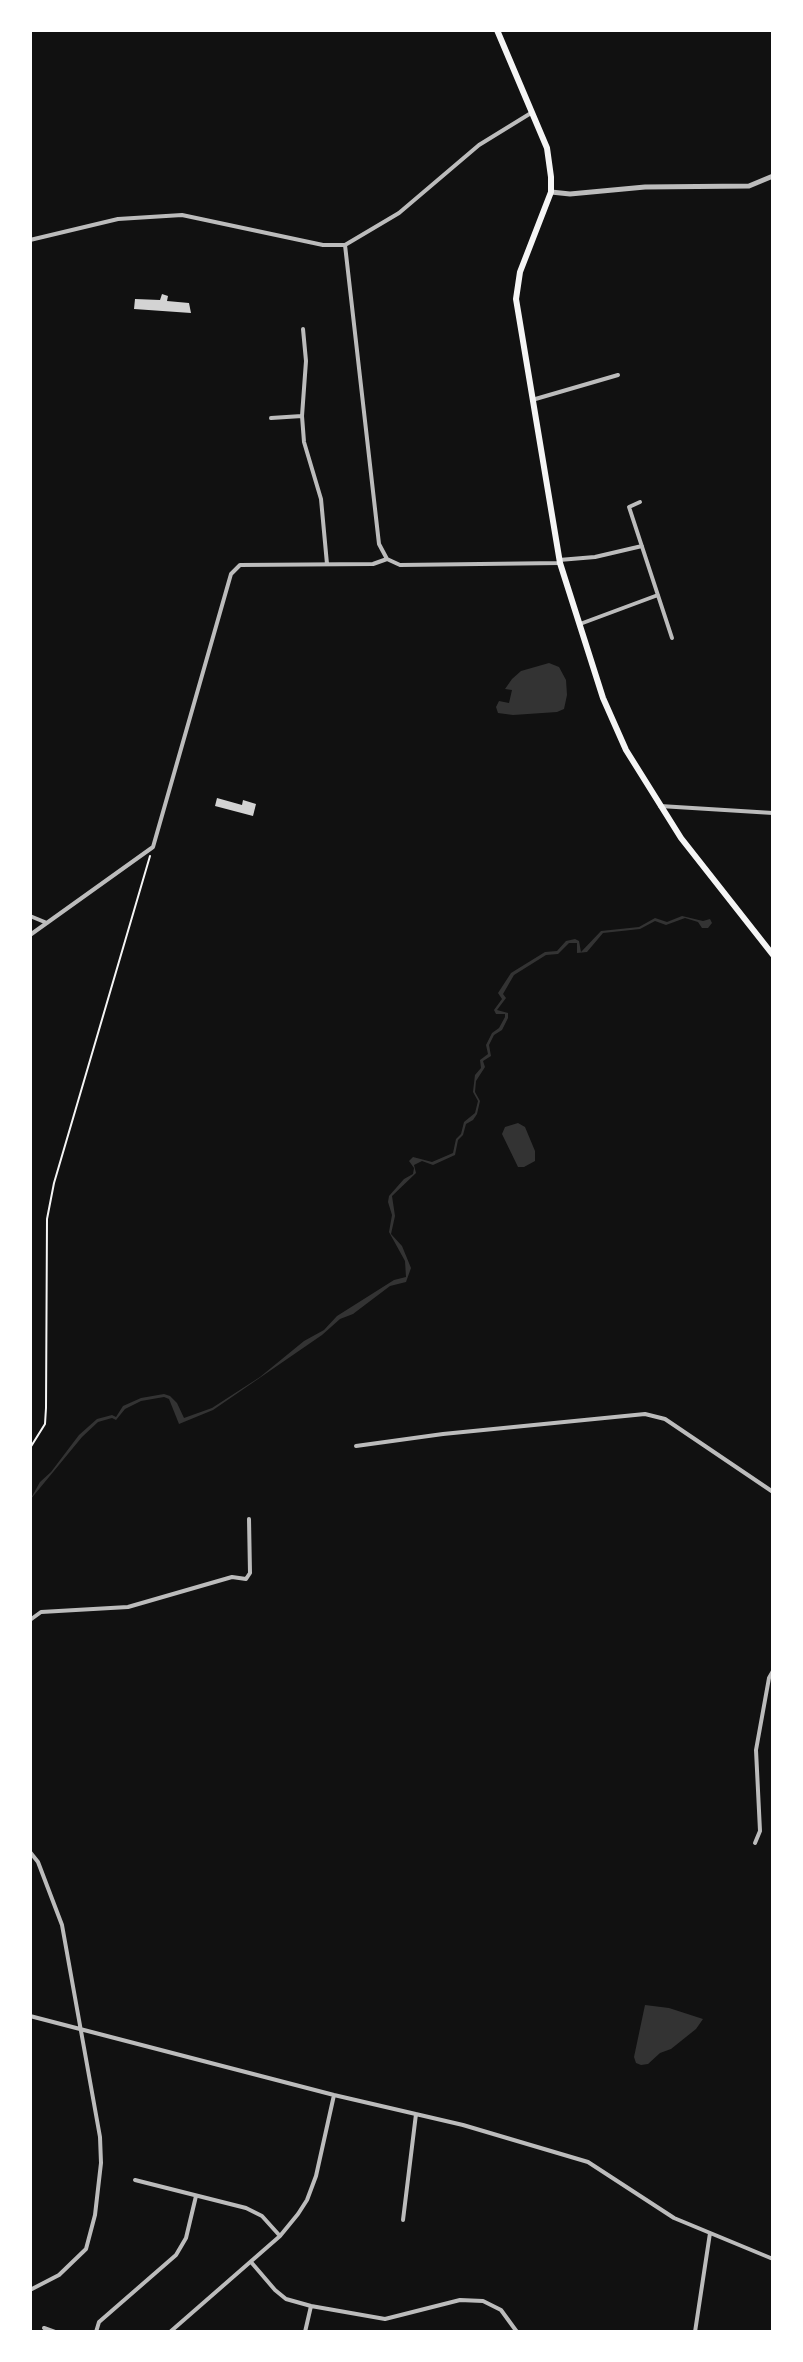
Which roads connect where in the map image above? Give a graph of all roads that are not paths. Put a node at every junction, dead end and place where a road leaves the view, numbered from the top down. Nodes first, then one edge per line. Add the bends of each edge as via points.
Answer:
1 (497, 30) edge
2 (532, 112) junction
3 (773, 176) edge
4 (551, 192) junction
5 (30, 240) edge
6 (345, 245) junction
7 (303, 329) dead end
8 (618, 375) dead end
9 (532, 400) junction
10 (302, 416) junction
11 (271, 418) dead end
12 (640, 502) dead end
13 (642, 546) junction
14 (387, 559) junction
15 (560, 562) junction
16 (327, 564) junction
17 (658, 595) junction
18 (580, 624) junction
19 (672, 638) dead end
20 (659, 806) junction
21 (773, 813) edge
22 (30, 916) edge
23 (47, 923) junction
24 (30, 935) edge
25 (773, 955) edge
26 (356, 1446) dead end
27 (773, 1492) edge
28 (249, 1519) dead end
29 (30, 1620) edge
30 (773, 1671) edge
31 (755, 1843) dead end
32 (30, 1852) edge
33 (30, 2016) edge
34 (82, 2029) junction
35 (334, 2095) junction
36 (416, 2114) junction
37 (135, 2180) dead end
38 (196, 2196) junction
39 (403, 2220) dead end
40 (710, 2233) junction
41 (280, 2236) junction
42 (773, 2259) edge
43 (251, 2262) junction
44 (30, 2290) edge
45 (311, 2306) junction
46 (44, 2328) dead end
47 (55, 2332) edge
48 (96, 2332) edge
49 (170, 2332) edge
50 (305, 2332) edge
51 (517, 2332) edge
52 (695, 2332) edge

1 - 2 main road
2 - 4 main road via 547,148
2 - 6 street via 479,145 399,213
3 - 4 street via 749,186
4 - 9 main road via 517,285
5 - 6 street via 118,219 182,215
6 - 14 street via 379,544
7 - 10 street
8 - 9 street
9 - 15 main road
10 - 11 street
10 - 16 street via 321,499
12 - 13 street via 629,507
13 - 15 street
13 - 17 street
14 - 15 street via 400,565
14 - 16 street
15 - 18 main road
16 - 23 street via 240,565 231,574 153,847
17 - 18 street
17 - 19 street
18 - 20 main road via 603,698
20 - 21 street
20 - 25 main road
22 - 23 street
23 - 24 street
26 - 27 street via 645,1414 665,1419
28 - 29 street via 246,1579 232,1577 128,1607 41,1612
30 - 31 street via 756,1750 760,1831
32 - 34 street via 62,1925
33 - 34 street
34 - 35 street
34 - 44 street via 100,2137 95,2215 86,2249 59,2275
35 - 36 street
35 - 41 street via 307,2200
36 - 39 street
36 - 40 street via 588,2162 674,2218
37 - 38 street
38 - 41 street via 246,2208
38 - 48 street via 186,2238 176,2255 99,2322
40 - 42 street
40 - 52 street
41 - 43 street
43 - 45 street via 286,2299
43 - 49 street
45 - 50 street
45 - 51 street via 385,2319 460,2300 483,2301 501,2310
46 - 47 street

